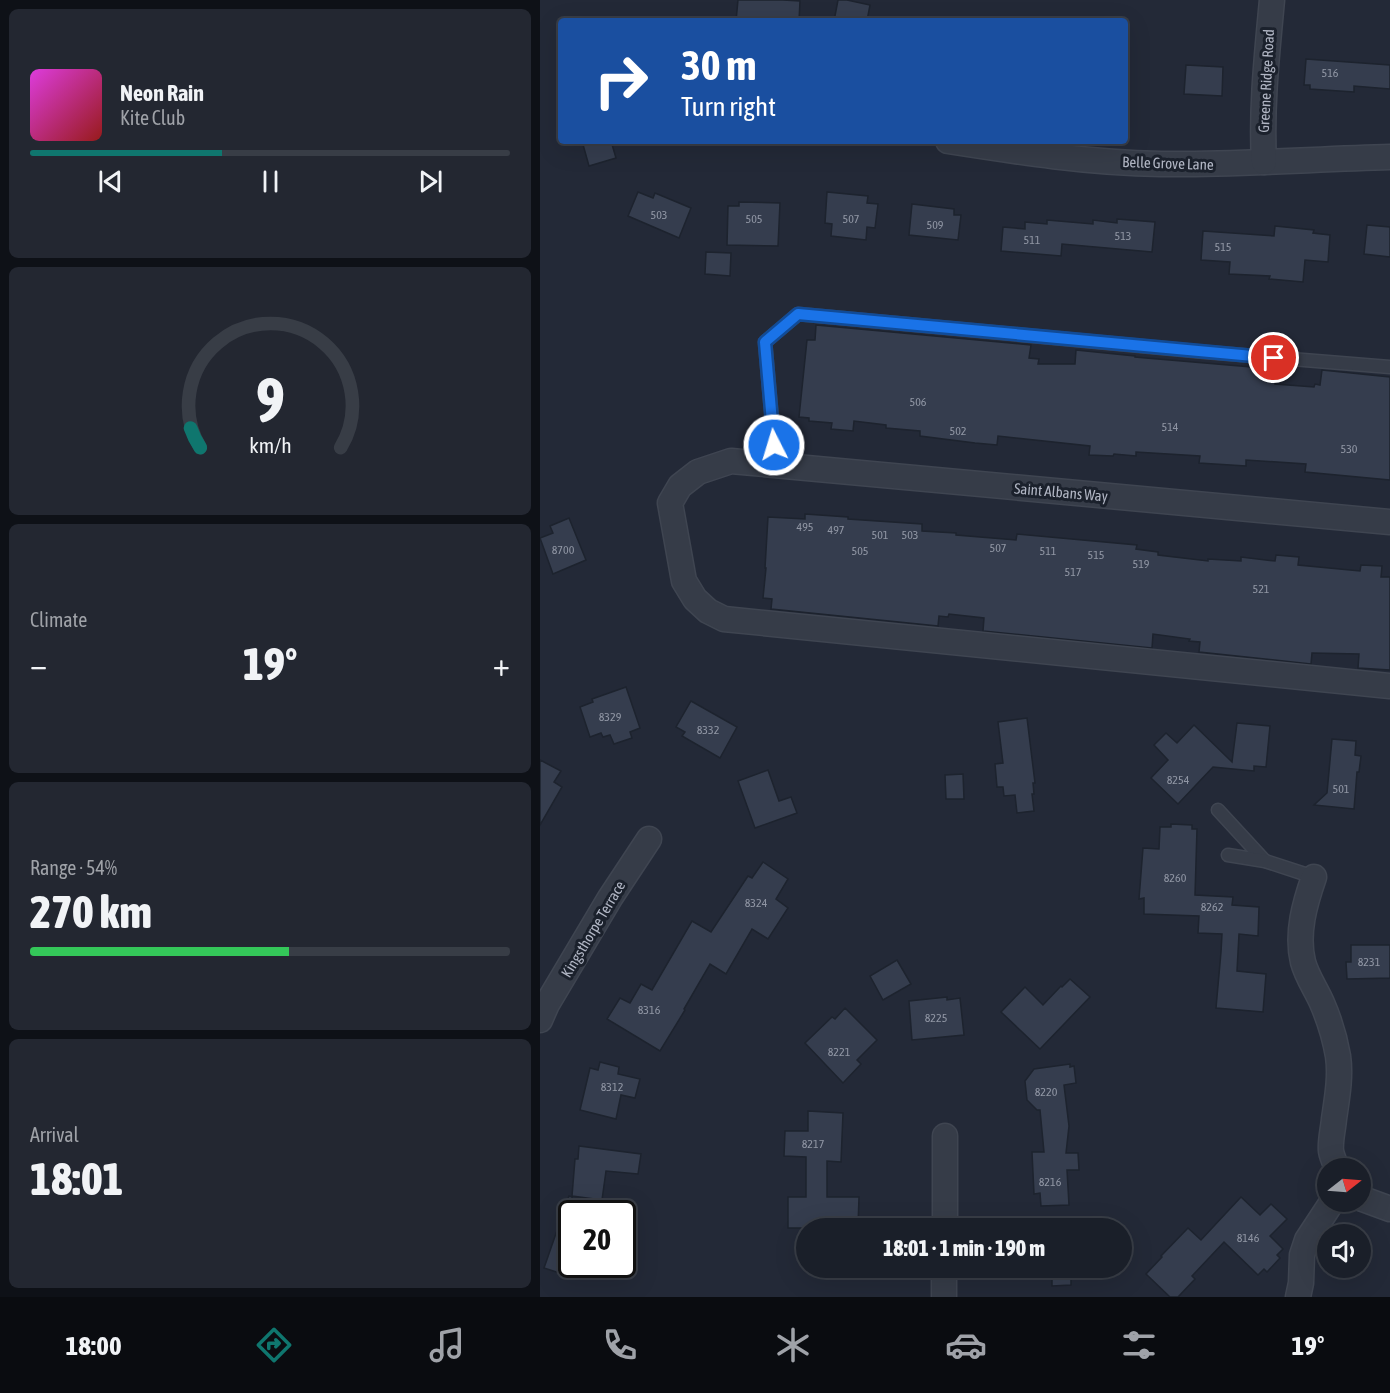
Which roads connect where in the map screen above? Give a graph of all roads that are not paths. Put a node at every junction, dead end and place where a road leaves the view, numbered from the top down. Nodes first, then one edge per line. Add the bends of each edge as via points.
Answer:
1 (1272, 0) edge
2 (966, 144) edge
3 (1390, 158) edge
4 (1264, 162) junction
5 (1390, 367) edge
6 (776, 465) junction
7 (1390, 522) edge
8 (1390, 686) edge
9 (1218, 810) dead end
10 (649, 839) dead end
11 (1228, 855) dead end
12 (1265, 861) junction
13 (1314, 877) joint
14 (540, 1020) edge
15 (945, 1136) dead end
16 (1333, 1158) edge
17 (1371, 1202) edge
18 (1390, 1209) edge
19 (1325, 1212) edge
20 (945, 1218) edge
21 (944, 1278) edge
22 (944, 1297) edge
23 (1298, 1297) edge

1 - 4 street, Greene Ridge Road via 1262,133
2 - 4 street, Belle Grove Lane via 1159,164
3 - 4 street, Belle Grove Lane
5 - 6 lane via 798,314 765,342
6 - 7 street, Saint Albans Way
6 - 8 street, Saint Albans Way via 731,461 698,472 680,486 670,503 684,581 695,599 724,619
9 - 12 lane
10 - 14 street, Kingsthorpe Terrace
11 - 12 lane
12 - 13 lane
13 - 16 street via 1306,899 1301,949 1338,1056 1340,1084 1331,1139
15 - 20 street
17 - 18 street
19 - 23 street via 1302,1255
21 - 22 street

